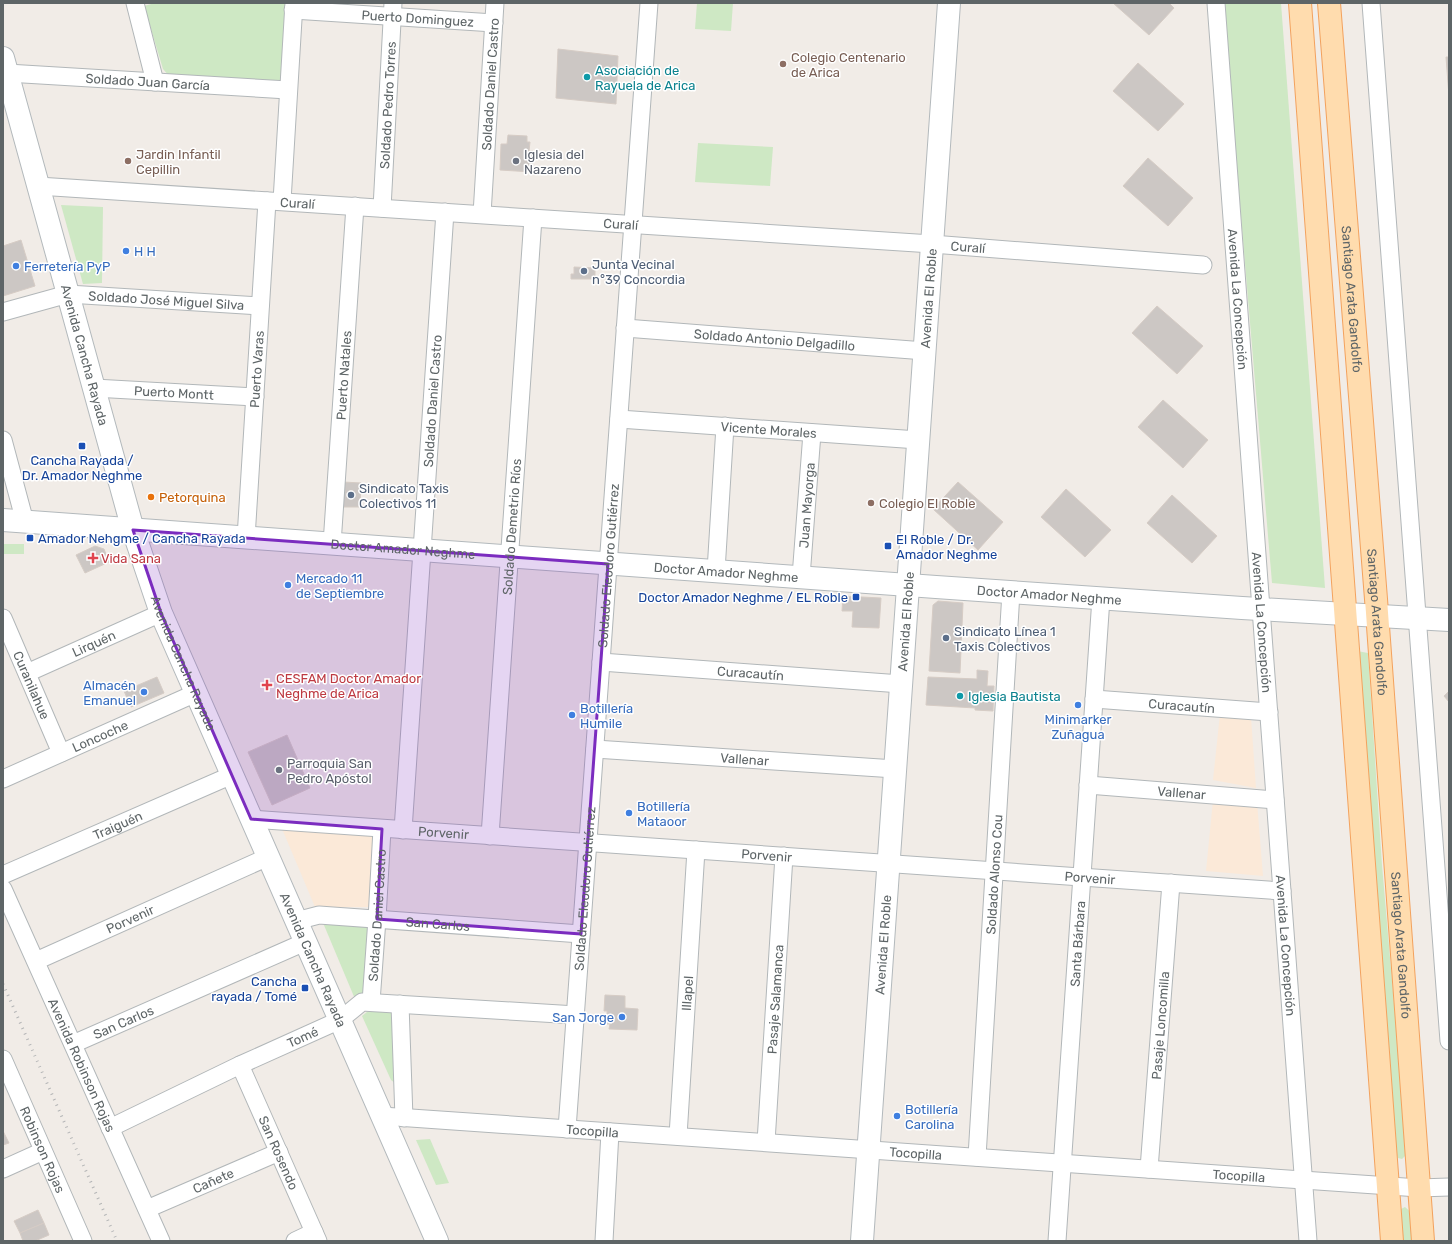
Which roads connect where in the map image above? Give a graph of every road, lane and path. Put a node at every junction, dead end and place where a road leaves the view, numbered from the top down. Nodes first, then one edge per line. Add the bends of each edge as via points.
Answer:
1 (135, 3) edge
2 (495, 3) edge
3 (649, 3) edge
4 (949, 3) edge
5 (1216, 3) edge
6 (1300, 3) edge
7 (1329, 3) edge
8 (1370, 3) edge
9 (294, 6) edge
10 (393, 10) edge
11 (494, 23) junction
12 (5, 66) edge
13 (155, 82) junction
14 (288, 90) junction
15 (38, 186) junction
16 (274, 201) junction
17 (355, 206) junction
18 (382, 208) junction
19 (445, 212) junction
20 (482, 214) junction
21 (533, 218) junction
22 (633, 224) junction
23 (932, 244) junction
24 (1203, 265) dead end
25 (68, 294) junction
26 (260, 306) junction
27 (3, 312) edge
28 (625, 328) junction
29 (925, 351) junction
30 (94, 388) junction
31 (255, 397) junction
32 (619, 419) junction
33 (725, 426) junction
34 (812, 433) junction
35 (3, 440) edge
36 (918, 440) junction
37 (3, 520) edge
38 (26, 522) junction
39 (133, 530) junction
40 (246, 538) junction
41 (332, 544) junction
42 (422, 550) junction
43 (510, 557) junction
44 (608, 564) junction
45 (716, 571) junction
46 (801, 577) junction
47 (908, 585) junction
48 (1011, 592) junction
49 (1101, 598) junction
50 (1261, 609) junction
51 (161, 613) junction
52 (1344, 613) junction
53 (1377, 615) junction
54 (3, 618) edge
55 (1418, 618) junction
56 (1449, 620) edge
57 (601, 662) junction
58 (27, 672) junction
59 (901, 684) junction
60 (196, 693) junction
61 (1094, 699) junction
62 (1269, 712) junction
63 (595, 749) junction
64 (61, 753) junction
65 (895, 770) junction
66 (232, 775) junction
67 (3, 779) edge
68 (1088, 785) junction
69 (1275, 800) junction
70 (251, 819) junction
71 (382, 829) junction
72 (403, 830) junction
73 (490, 836) junction
74 (588, 843) junction
75 (696, 850) junction
76 (784, 856) junction
77 (268, 857) junction
78 (889, 864) junction
79 (994, 871) junction
80 (3, 875) edge
81 (1081, 877) junction
82 (1170, 883) junction
83 (3, 889) edge
84 (1282, 891) junction
85 (377, 919) junction
86 (296, 921) junction
87 (581, 934) junction
88 (305, 942) junction
89 (36, 961) junction
90 (371, 1002) junction
91 (400, 1004) junction
92 (576, 1015) junction
93 (340, 1020) junction
94 (1449, 1041) edge
95 (73, 1044) junction
96 (3, 1059) edge
97 (240, 1065) junction
98 (382, 1116) junction
99 (404, 1118) junction
100 (110, 1128) junction
101 (567, 1129) junction
102 (610, 1132) junction
103 (678, 1136) junction
104 (766, 1142) junction
105 (869, 1150) junction
106 (43, 1151) junction
107 (279, 1152) junction
108 (977, 1157) junction
109 (1062, 1163) junction
110 (3, 1169) edge
111 (1149, 1169) junction
112 (1303, 1179) junction
113 (1388, 1185) junction
114 (1449, 1187) edge
115 (1419, 1188) junction
116 (147, 1209) junction
117 (316, 1237) edge
118 (82, 1241) edge
119 (161, 1241) edge
120 (294, 1241) edge
121 (437, 1241) edge
122 (604, 1241) edge
123 (862, 1241) edge
124 (1056, 1241) edge
125 (1308, 1241) edge
126 (1392, 1241) edge
127 (1423, 1241) edge

1 - 13 street
2 - 11 street, Soldado Daniel Castro
3 - 22 street, Soldado Eleodoro Gutiérrez
4 - 23 street, Avenida El Roble
5 - 50 street, Avenida La Concepción
6 - 52 main road
7 - 53 main road, Santiago Arata Gandolfo
8 - 55 street
9 - 10 street, Puerto Dominguez
9 - 14 street, Puerto Varas
10 - 11 street, Puerto Dominguez
10 - 18 street, Soldado Pedro Torres
11 - 20 street, Soldado Daniel Castro
12 - 13 street, Soldado Juan García
12 - 15 street, Avenida Cancha Rayada
13 - 14 street, Soldado Juan García
14 - 16 street, Puerto Varas
15 - 16 street, Curalí
15 - 25 street, Avenida Cancha Rayada
16 - 17 street, Curalí
16 - 26 street, Puerto Varas
17 - 18 street, Curalí
17 - 41 street, Puerto Natales
18 - 19 street, Curalí
19 - 20 street, Curalí
19 - 42 street, Soldado Daniel Castro
20 - 21 street, Curalí
21 - 22 street, Curalí
21 - 43 street, Soldado Demetrio Ríos
22 - 23 street, Curalí
22 - 28 street, Soldado Eleodoro Gutiérrez
23 - 24 street, Curalí
23 - 29 street, Avenida El Roble
25 - 26 street, Soldado José Miguel Silva
25 - 27 street, Soldado José Miguel Silva
25 - 30 street, Avenida Cancha Rayada
26 - 31 street, Puerto Varas
28 - 29 street, Soldado Antonio Delgadillo
28 - 32 street, Soldado Eleodoro Gutiérrez
29 - 36 street, Avenida El Roble
30 - 31 street, Puerto Montt
30 - 39 street, Avenida Cancha Rayada
31 - 40 street, Puerto Varas
32 - 33 street, Vicente Morales
32 - 44 street, Soldado Eleodoro Gutiérrez
33 - 34 street, Vicente Morales
33 - 45 street
34 - 36 street, Vicente Morales
34 - 46 street, Juan Mayorga
35 - 38 street
36 - 47 street, Avenida El Roble
37 - 38 street, Doctor Amador Neghme
38 - 39 street, Doctor Amador Neghme
39 - 40 street, Doctor Amador Neghme
39 - 51 street, Avenida Cancha Rayada
40 - 41 street, Doctor Amador Neghme
41 - 42 street, Doctor Amador Neghme
42 - 43 street, Doctor Amador Neghme
42 - 72 street, Soldado Daniel Castro
43 - 44 street, Doctor Amador Neghme
43 - 73 street, Soldado Demetrio Ríos
44 - 45 street, Doctor Amador Neghme
44 - 57 street, Soldado Eleodoro Gutiérrez
45 - 46 street, Doctor Amador Neghme
46 - 47 street, Doctor Amador Neghme
47 - 48 street, Doctor Amador Neghme
47 - 59 street, Avenida El Roble
48 - 49 street, Doctor Amador Neghme
48 - 79 street, Soldado Alonso Cou
49 - 50 street, Doctor Amador Neghme
49 - 61 street, Santa Bárbara
50 - 52 street, Doctor Amador Neghme
50 - 62 street, Avenida La Concepción
51 - 58 street, Lirquén
51 - 60 street, Avenida Cancha Rayada
52 - 53 street, Doctor Amador Neghme
52 - 113 main road
53 - 55 street, Doctor Amador Neghme
53 - 115 main road, Santiago Arata Gandolfo
54 - 58 street, Curanilahue
55 - 56 street, Doctor Amador Neghme
55 - 94 street
57 - 59 street, Curacautín
57 - 63 street, Soldado Eleodoro Gutiérrez
58 - 64 street, Curanilahue
59 - 65 street, Avenida El Roble
60 - 64 street, Loncoche
60 - 66 street, Avenida Cancha Rayada
61 - 62 street, Curacautín
61 - 68 street, Santa Bárbara
62 - 69 street, Avenida La Concepción
63 - 65 street, Vallenar
63 - 74 street, Soldado Eleodoro Gutiérrez
64 - 67 street, Loncoche
65 - 78 street, Avenida El Roble
66 - 70 street, Avenida Cancha Rayada
66 - 80 street, Traiguén
68 - 69 street, Vallenar
68 - 81 street, Santa Bárbara
69 - 84 street, Avenida La Concepción
70 - 71 street, Porvenir
70 - 77 street, Avenida Cancha Rayada
71 - 72 street, Porvenir
71 - 85 street, Soldado Daniel Castro
72 - 73 street, Porvenir
73 - 74 street, Porvenir
74 - 75 street, Porvenir
74 - 87 street, Soldado Eleodoro Gutiérrez
75 - 76 street, Porvenir
75 - 103 street, Illapel
76 - 78 street, Porvenir
76 - 104 street, Pasaje Salamanca
77 - 86 street, Avenida Cancha Rayada
77 - 89 street, Porvenir
78 - 79 street, Porvenir
78 - 105 street, Avenida El Roble
79 - 81 street, Porvenir
79 - 108 street, Soldado Alonso Cou
81 - 82 street, Porvenir
81 - 109 street, Santa Bárbara
82 - 84 street, Porvenir
82 - 111 street, Pasaje Loncomilla
83 - 89 street, Avenida Robinson Rojas
84 - 112 street, Avenida La Concepción
85 - 86 street, San Carlos via 319,915
85 - 87 street, San Carlos
85 - 90 street, Soldado Daniel Castro
86 - 88 street, Avenida Cancha Rayada
87 - 92 street, Soldado Eleodoro Gutiérrez
88 - 93 street, Avenida Cancha Rayada
88 - 95 street, San Carlos
89 - 95 street, Avenida Robinson Rojas
90 - 91 street, Tomé
90 - 93 street, Tomé via 362,1002
91 - 92 street, Tomé
91 - 99 street
92 - 101 street, Soldado Eleodoro Gutiérrez
93 - 97 street, Tomé
93 - 98 street, Avenida Cancha Rayada
95 - 100 street, Avenida Robinson Rojas
96 - 106 street, Robinson Rojas
97 - 100 street, Tomé
97 - 107 street, San Rosendo
98 - 99 street, Tocopilla
98 - 121 street, Avenida Cancha Rayada
99 - 101 street, Tocopilla
100 - 116 street, Avenida Robinson Rojas
101 - 102 street, Tocopilla
102 - 103 street, Tocopilla
102 - 122 street
103 - 104 street, Tocopilla
104 - 105 street, Tocopilla
105 - 108 street, Tocopilla
105 - 123 street, Avenida El Roble
106 - 110 street
106 - 118 street, Robinson Rojas
107 - 116 street, Cañete
107 - 117 street, San Rosendo
108 - 109 street, Tocopilla
109 - 111 street, Tocopilla
109 - 124 street, Santa Bárbara
111 - 112 street, Tocopilla
112 - 113 street, Tocopilla
112 - 125 street, Avenida La Concepción
113 - 115 street, Tocopilla
113 - 126 main road
114 - 115 street, Tocopilla
115 - 127 main road, Santiago Arata Gandolfo
116 - 119 street, Avenida Robinson Rojas
117 - 120 street

